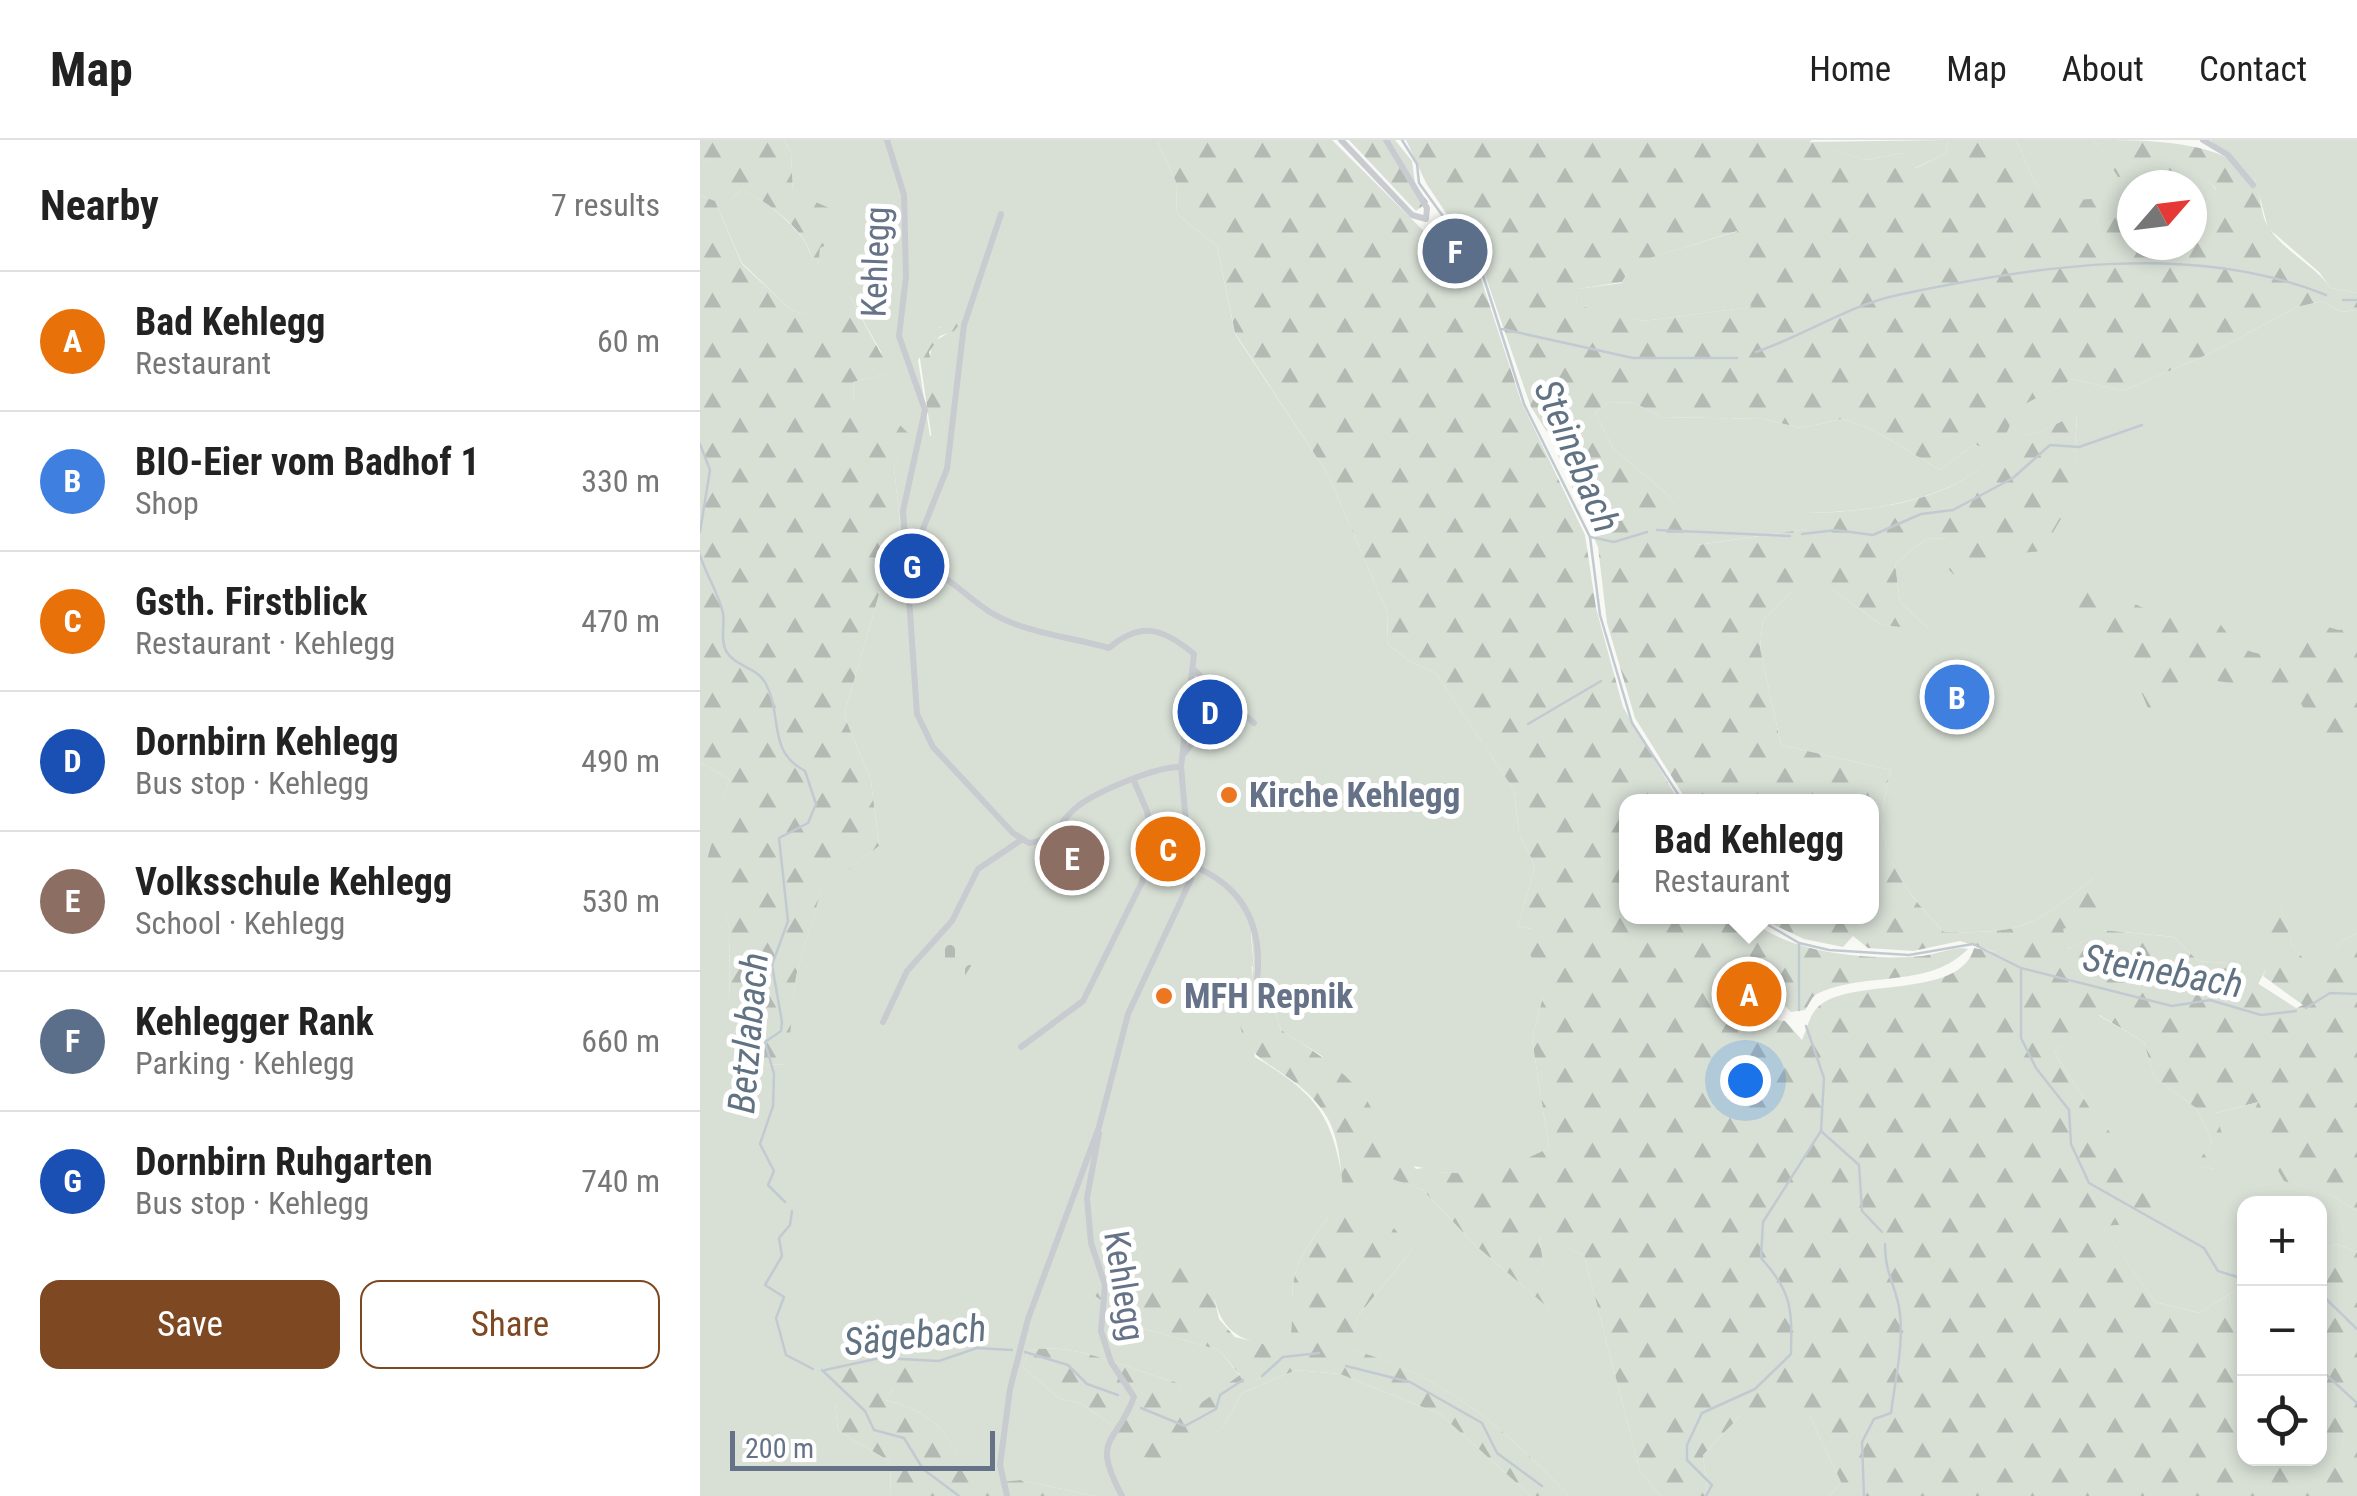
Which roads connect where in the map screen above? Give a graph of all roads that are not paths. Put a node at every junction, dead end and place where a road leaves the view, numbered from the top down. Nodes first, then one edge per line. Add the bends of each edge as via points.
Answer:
1 (888, 140) edge
2 (1341, 140) edge
3 (1386, 140) edge
4 (2203, 140) edge
5 (2253, 185) dead end
6 (1001, 214) dead end
7 (908, 561) junction
8 (1194, 670) junction
9 (1221, 692) junction
10 (1254, 723) dead end
11 (1183, 755) junction
12 (1182, 767) junction
13 (1134, 781) junction
14 (1021, 840) junction
15 (1193, 866) junction
16 (1257, 980) dead end
17 (882, 1022) dead end
18 (1021, 1047) dead end
19 (1099, 1127) junction
20 (1006, 1496) edge
21 (1122, 1496) edge

1 - 7 street, Kehlegg via 904,195 899,336 925,410 904,497
2 - 3 street via 1412,214 1426,219 1427,208
4 - 5 street via 2228,154
6 - 7 street, Kehlegg via 964,325 948,469
7 - 8 street via 950,580 992,613 1044,632 1109,648 1131,630 1164,634 1194,654
7 - 14 street, Kehlegg via 922,731
8 - 9 street
8 - 11 street, Kehlegg
9 - 10 street
9 - 11 street
11 - 12 street, Kehlegg
12 - 13 street
12 - 15 street, Kehlegg
13 - 14 street via 1077,807 1049,838
13 - 18 street via 1151,833 1142,882 1083,1002
14 - 17 street via 978,869 952,921 906,971
15 - 16 street via 1248,909 1257,927
15 - 19 street, Kehlegg via 1128,1014
19 - 20 street, Kehlegg via 1017,1360 1000,1465
19 - 21 street, Kehlegg via 1087,1198 1091,1243 1105,1285 1100,1331 1134,1400 1105,1453

